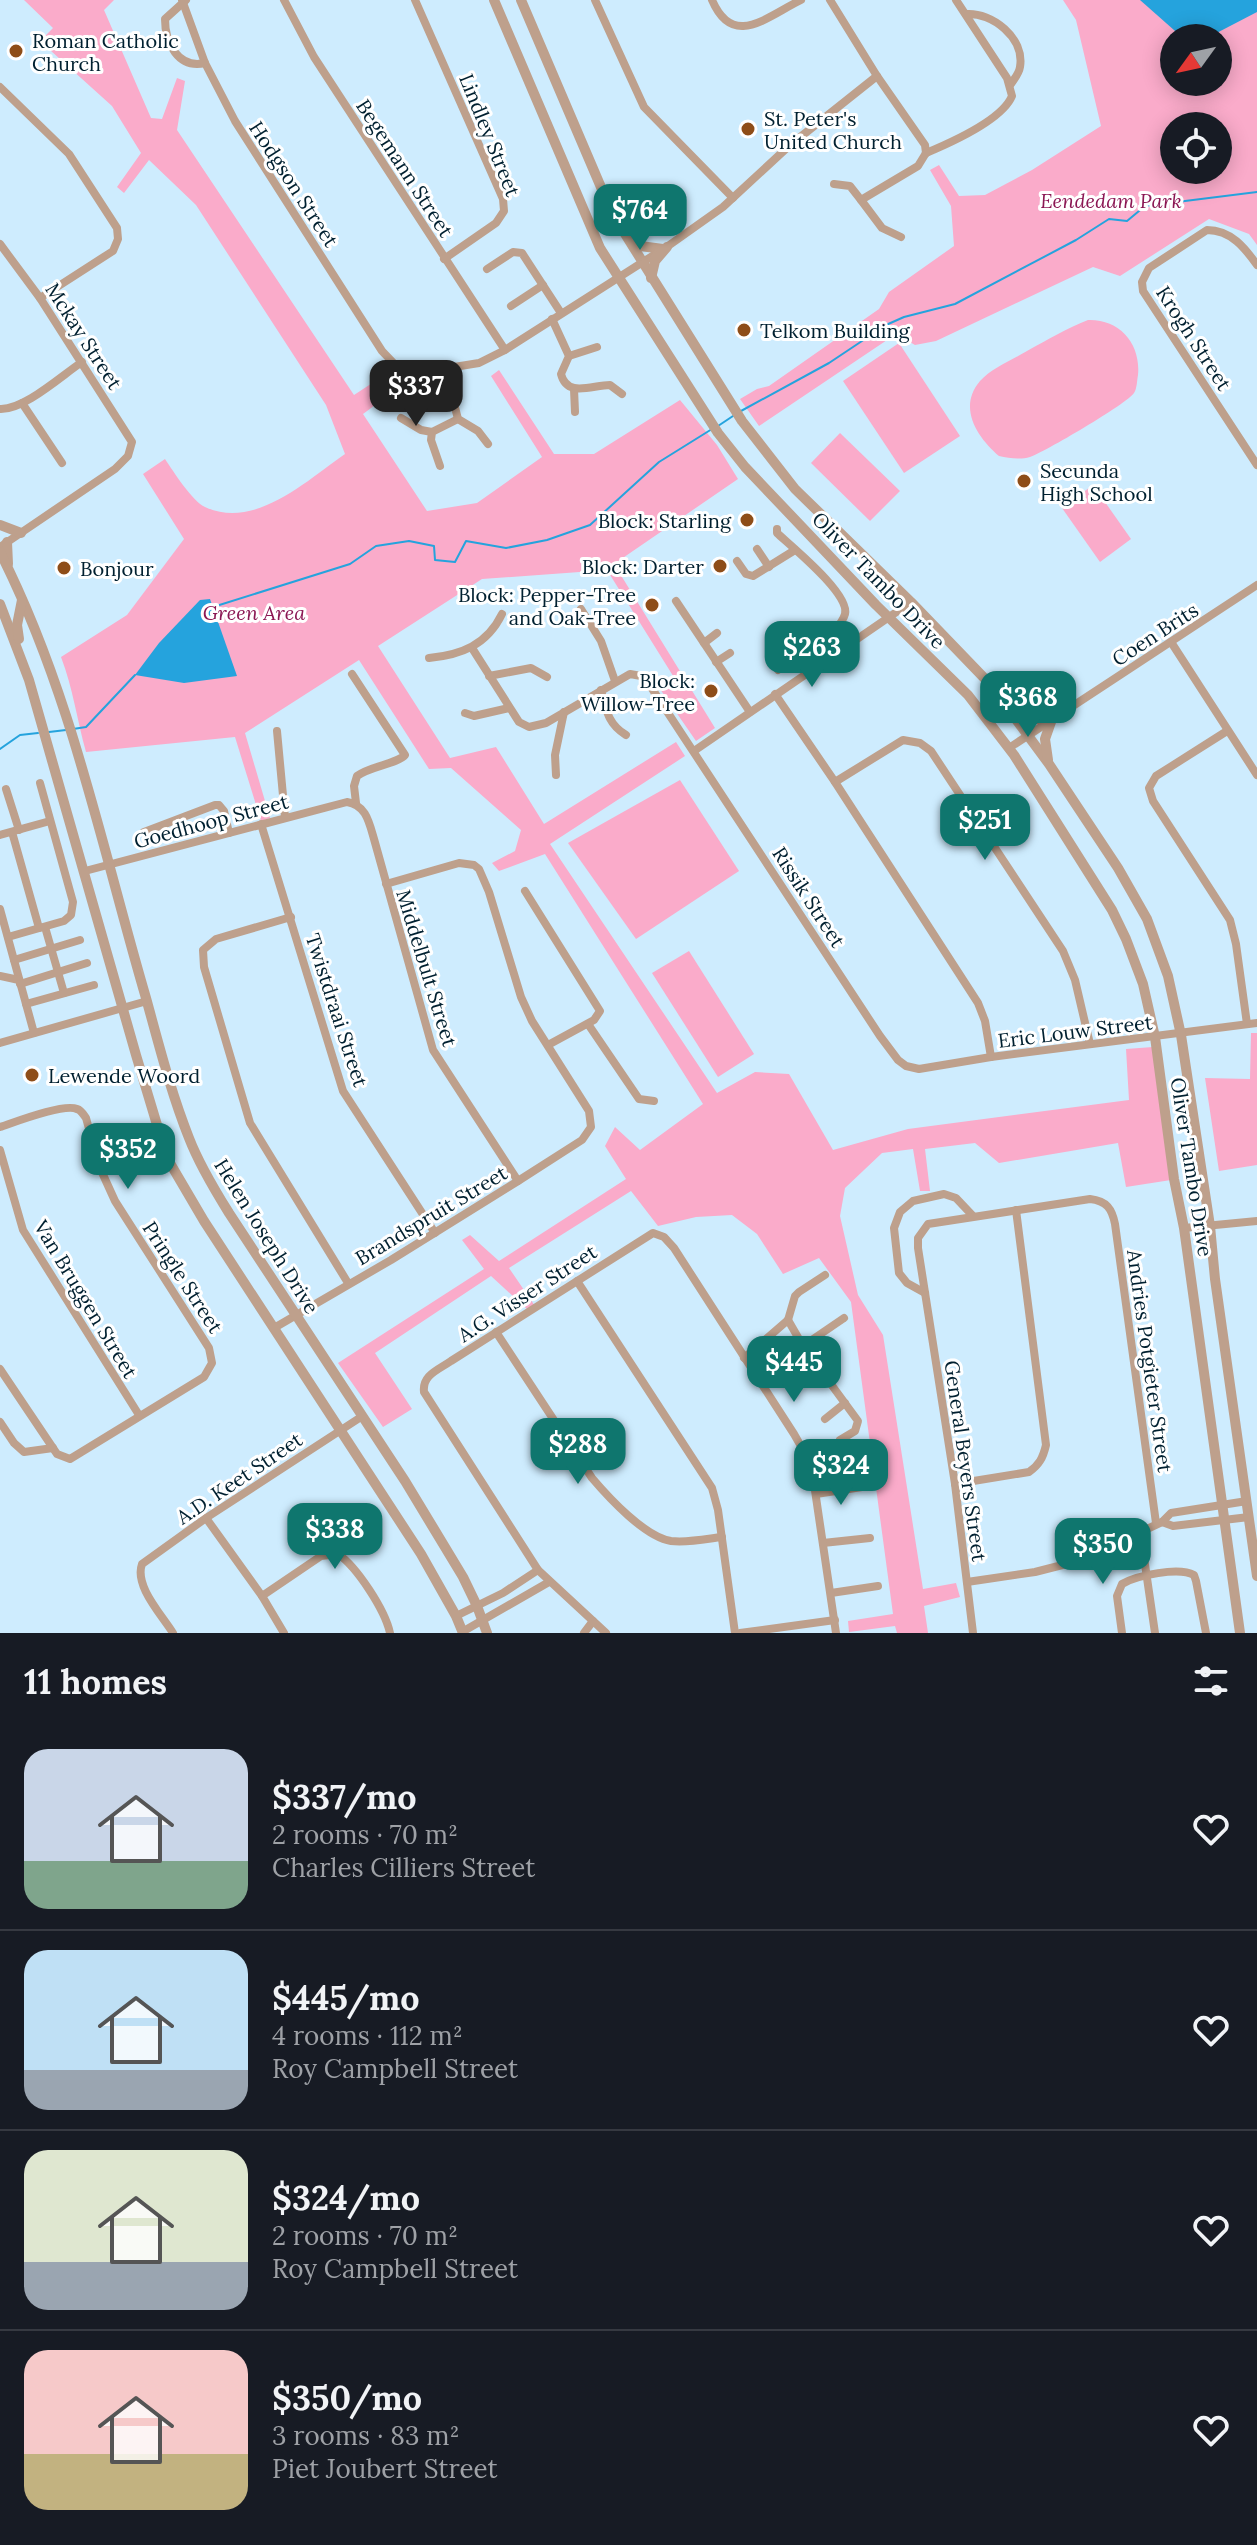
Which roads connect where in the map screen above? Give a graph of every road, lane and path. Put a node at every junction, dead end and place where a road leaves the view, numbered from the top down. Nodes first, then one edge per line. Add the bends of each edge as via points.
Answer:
1 (183, 0) edge
2 (284, 0) edge
3 (415, 0) edge
4 (494, 0) edge
5 (521, 0) edge
6 (595, 0) edge
7 (712, 0) edge
8 (801, 0) edge
9 (830, 0) edge
10 (956, 0) edge
11 (966, 14) junction
12 (205, 63) junction
13 (877, 76) junction
14 (1011, 84) junction
15 (0, 87) edge
16 (926, 153) junction
17 (834, 184) dead end
18 (733, 198) junction
19 (861, 200) junction
20 (621, 228) junction
21 (901, 237) dead end
22 (0, 244) edge
23 (665, 248) junction
24 (444, 259) junction
25 (642, 262) junction
26 (1257, 265) edge
27 (487, 269) dead end
28 (618, 277) junction
29 (651, 279) junction
30 (543, 285) junction
31 (40, 298) junction
32 (511, 306) dead end
33 (561, 313) junction
34 (552, 319) junction
35 (597, 347) dead end
36 (505, 350) junction
37 (569, 356) junction
38 (82, 362) junction
39 (445, 369) junction
40 (574, 389) junction
41 (622, 394) dead end
42 (22, 403) junction
43 (0, 409) edge
44 (575, 412) dead end
45 (401, 418) dead end
46 (458, 419) junction
47 (432, 432) junction
48 (488, 444) dead end
49 (62, 463) dead end
50 (1257, 465) edge
51 (440, 466) dead end
52 (0, 525) edge
53 (777, 529) dead end
54 (21, 533) junction
55 (2, 547) edge
56 (757, 549) dead end
57 (795, 550) junction
58 (737, 561) dead end
59 (769, 567) junction
60 (1257, 586) edge
61 (23, 599) junction
62 (676, 601) dead end
63 (911, 602) junction
64 (0, 604) edge
65 (581, 609) dead end
66 (502, 614) dead end
67 (891, 618) junction
68 (717, 633) dead end
69 (1171, 642) junction
70 (704, 643) junction
71 (472, 648) junction
72 (809, 649) junction
73 (20, 653) junction
74 (730, 653) dead end
75 (429, 658) dead end
76 (716, 662) junction
77 (819, 666) junction
78 (778, 670) dead end
79 (352, 674) dead end
80 (489, 676) junction
81 (547, 677) dead end
82 (615, 681) junction
83 (601, 690) junction
84 (775, 694) junction
85 (1008, 707) junction
86 (509, 708) junction
87 (564, 712) junction
88 (750, 712) junction
89 (465, 713) dead end
90 (1050, 721) junction
91 (277, 731) dead end
92 (1227, 731) junction
93 (1029, 734) junction
94 (626, 735) dead end
95 (1009, 748) junction
96 (694, 751) junction
97 (1049, 764) junction
98 (556, 775) dead end
99 (1257, 775) edge
100 (835, 782) junction
101 (40, 783) dead end
102 (6, 789) dead end
103 (351, 802) junction
104 (285, 817) junction
105 (50, 821) junction
106 (261, 824) junction
107 (15, 831) junction
108 (144, 832) dead end
109 (229, 833) junction
110 (0, 835) edge
111 (108, 866) junction
112 (85, 871) junction
113 (386, 884) junction
114 (525, 891) dead end
115 (0, 909) edge
116 (291, 917) junction
117 (42, 927) junction
118 (4, 931) edge
119 (80, 940) dead end
120 (52, 950) junction
121 (14, 960) junction
122 (87, 963) dead end
123 (58, 973) junction
124 (0, 976) edge
125 (20, 982) junction
126 (94, 985) dead end
127 (64, 993) junction
128 (147, 1001) junction
129 (26, 1004) junction
130 (122, 1007) junction
131 (588, 1024) junction
132 (1252, 1024) edge
133 (34, 1033) junction
134 (1181, 1035) junction
135 (1155, 1037) junction
136 (0, 1043) edge
137 (1090, 1044) junction
138 (548, 1045) junction
139 (991, 1057) junction
140 (898, 1060) joint
141 (654, 1101) dead end
142 (0, 1127) edge
143 (0, 1150) edge
144 (518, 1181) junction
145 (1016, 1210) junction
146 (973, 1216) junction
147 (1257, 1221) edge
148 (1210, 1226) junction
149 (1184, 1228) junction
150 (435, 1233) junction
151 (825, 1275) dead end
152 (577, 1281) junction
153 (348, 1283) junction
154 (925, 1293) junction
155 (295, 1314) junction
156 (844, 1318) dead end
157 (788, 1320) junction
158 (274, 1328) junction
159 (496, 1332) junction
160 (803, 1346) junction
161 (744, 1358) junction
162 (0, 1370) edge
163 (845, 1403) junction
164 (139, 1415) junction
165 (361, 1417) junction
166 (825, 1419) dead end
167 (0, 1422) edge
168 (340, 1430) junction
169 (840, 1440) dead end
170 (53, 1448) junction
171 (955, 1484) junction
172 (862, 1487) dead end
173 (816, 1494) junction
174 (1247, 1501) junction
175 (1221, 1506) junction
176 (1249, 1517) junction
177 (206, 1518) junction
178 (1223, 1520) junction
179 (1159, 1522) junction
180 (1140, 1530) junction
181 (722, 1537) junction
182 (870, 1538) dead end
183 (823, 1543) junction
184 (538, 1570) junction
185 (1146, 1575) junction
186 (1257, 1576) edge
187 (549, 1582) junction
188 (967, 1582) junction
189 (878, 1586) dead end
190 (831, 1593) junction
191 (262, 1596) junction
192 (477, 1606) junction
193 (456, 1616) junction
194 (835, 1620) junction
195 (593, 1621) junction
196 (485, 1627) edge
197 (173, 1633) edge
198 (284, 1633) edge
199 (390, 1633) edge
200 (462, 1633) edge
201 (584, 1633) edge
202 (606, 1633) edge
203 (737, 1633) edge
204 (836, 1633) edge
205 (973, 1633) edge
206 (1122, 1633) edge
207 (1155, 1633) edge
208 (1206, 1633) edge
209 (1240, 1633) edge

1 - 12 street, Hodgson Street
1 - 12 street via 165,19 166,32 181,60
2 - 24 street, Begemann Street via 314,57
3 - 24 street, Lindley Street via 503,199 504,211 496,223
4 - 28 street, Oliver Tambo Drive via 580,206
5 - 20 street, Oliver Tambo Drive
6 - 18 street via 644,107
7 - 8 street via 726,24 738,28
9 - 13 street
10 - 11 street
11 - 14 street
11 - 14 street via 990,18 1010,36 1020,61
12 - 39 street, Hodgson Street via 235,121 382,351 402,372
13 - 16 street
13 - 18 street
14 - 16 street via 1012,96 1002,109
15 - 31 street via 69,154 117,228 113,251
16 - 19 street via 918,166
17 - 19 street via 850,186
18 - 23 street
19 - 21 street via 882,228
20 - 23 street via 640,246
20 - 25 street, Oliver Tambo Drive
22 - 31 street, Mckay Street
23 - 25 street
23 - 29 street
24 - 36 street, Begemann Street
25 - 28 street
25 - 29 street, Oliver Tambo Drive
26 - 50 street, Krogh Street via 1243,245 1213,229 1149,268 1142,282
27 - 30 street via 519,251
28 - 33 street
28 - 67 street, Oliver Tambo Drive via 745,467
29 - 63 street, Oliver Tambo Drive via 742,421 795,489
30 - 32 street
30 - 33 street
31 - 38 street, Mckay Street
33 - 34 street
34 - 36 street
34 - 37 street
35 - 37 street
36 - 39 street via 488,361
37 - 40 street via 561,374
38 - 42 street
38 - 54 street, Mckay Street via 128,433 131,449 115,469
39 - 46 street
40 - 41 street via 610,385
40 - 44 street
42 - 43 street
42 - 49 street
45 - 47 street
46 - 47 street
46 - 48 street
47 - 51 street
52 - 54 street
53 - 57 street
54 - 55 street
55 - 61 street, Helen Joseph Drive
56 - 59 street
57 - 59 street
57 - 72 street via 845,605 839,625
58 - 59 street via 749,576
60 - 69 street, Coen Brits
61 - 73 street via 17,625
61 - 111 street, Helen Joseph Drive via 57,684
62 - 70 street
63 - 67 street
63 - 85 street, Oliver Tambo Drive
64 - 73 street
65 - 82 street via 601,641
66 - 71 street
67 - 77 street
67 - 95 street, Oliver Tambo Drive via 968,695
68 - 70 street
69 - 90 street, Coen Brits
69 - 92 street
70 - 76 street
71 - 75 street
71 - 80 street
72 - 77 street
72 - 78 street
73 - 112 street
74 - 76 street
76 - 88 street
77 - 84 street
79 - 103 street via 405,755 357,776
80 - 81 street via 531,668
80 - 86 street
82 - 83 street
82 - 96 street, Rissik Street via 635,674 647,681
83 - 87 street
83 - 94 street via 610,722
84 - 88 street
84 - 100 street
85 - 90 street via 1017,715
85 - 93 street, Oliver Tambo Drive
86 - 87 street via 529,727
86 - 89 street
87 - 98 street
88 - 96 street
90 - 93 street, Coen Brits
90 - 97 street via 1045,739
91 - 104 street
92 - 99 street
92 - 132 street via 1156,776 1149,788 1230,920
93 - 95 street, Coen Brits
93 - 97 street, Oliver Tambo Drive
95 - 135 street, Oliver Tambo Drive via 1119,925 1143,984
96 - 140 street, Rissik Street
97 - 134 street, Oliver Tambo Drive via 1147,919 1168,976
100 - 137 street via 903,740 931,751 1063,951
100 - 139 street via 978,1003
101 - 105 street
102 - 107 street
103 - 104 street, Goedhoop Street
103 - 113 street, Middelbult Street via 365,812
104 - 106 street, Goedhoop Street
105 - 107 street
105 - 117 street via 73,902 64,921
106 - 109 street, Goedhoop Street
106 - 116 street, Twistdraai Street
107 - 110 street
107 - 117 street
108 - 109 street via 215,805 224,811
109 - 111 street, Goedhoop Street
111 - 112 street, Goedhoop Street
111 - 128 street, Helen Joseph Drive
112 - 130 street
113 - 138 street via 459,863 479,869 521,997
113 - 144 street, Middelbult Street via 433,1050
114 - 131 street via 598,1006 598,1016
115 - 118 street
116 - 150 street, Twistdraai Street via 343,1091
116 - 153 street via 216,939 203,950 204,967 250,1123
117 - 118 street
117 - 120 street
118 - 121 street
119 - 120 street
120 - 121 street
120 - 123 street
121 - 125 street
122 - 123 street
123 - 125 street
123 - 127 street
124 - 125 street
125 - 129 street
126 - 127 street
127 - 129 street
128 - 130 street
128 - 155 street, Helen Joseph Drive via 188,1137 204,1172
129 - 133 street
130 - 133 street
130 - 158 street via 167,1158
131 - 138 street
131 - 141 street via 639,1099
132 - 134 street, Eric Louw Street
133 - 136 street
134 - 135 street, Eric Louw Street
134 - 148 street, Oliver Tambo Drive
135 - 137 street, Eric Louw Street
135 - 149 street, Oliver Tambo Drive
137 - 139 street, Eric Louw Street
138 - 144 street, Brandspruit Street via 582,1097 591,1127 582,1140
139 - 140 street, Eric Louw Street via 919,1069
142 - 164 street, Pringle Street via 63,1108 82,1112 115,1201 209,1348 212,1363 204,1377
143 - 164 street, Van Bruggen Street via 23,1230
144 - 150 street, Brandspruit Street
145 - 146 street
145 - 171 street via 1046,1445 1038,1466 1029,1472
145 - 179 street, Andries Potgieter Street via 1090,1199 1108,1205
146 - 154 street, General Beyers Street via 940,1220 922,1230 918,1248
146 - 154 street via 956,1198 944,1194 913,1201 900,1212 894,1236 899,1273
147 - 148 street
148 - 149 street
148 - 174 street, Oliver Tambo Drive
149 - 175 street, Oliver Tambo Drive
150 - 153 street, Brandspruit Street
151 - 157 street via 795,1296
152 - 159 street, A.G. Visser Street
152 - 161 street, A.G. Visser Street via 646,1235 659,1234 674,1248
152 - 181 street via 712,1488
153 - 155 street, Brandspruit Street
154 - 171 street, General Beyers Street
155 - 158 street, Brandspruit Street
155 - 165 street, Helen Joseph Drive
156 - 160 street
157 - 160 street
157 - 161 street
158 - 168 street
159 - 181 street via 606,1494 658,1537
159 - 184 street, A.G. Visser Street via 427,1377 424,1392
160 - 163 street
161 - 173 street via 803,1448
162 - 170 street
163 - 166 street
163 - 169 street via 859,1424
164 - 170 street via 75,1458 66,1459
165 - 168 street, A.D. Keet Street
165 - 192 street, Helen Joseph Drive via 405,1481
167 - 170 street via 24,1452
168 - 177 street, A.D. Keet Street
168 - 193 street
171 - 188 street, General Beyers Street
172 - 173 street
173 - 183 street
174 - 175 street
174 - 176 street, Oliver Tambo Drive
175 - 178 street, Oliver Tambo Drive
175 - 179 street via 1171,1513
176 - 178 street
176 - 186 street, Oliver Tambo Drive
177 - 191 street
177 - 197 street, A.D. Keet Street via 150,1557 140,1570
178 - 179 street via 1173,1526
178 - 209 street, Oliver Tambo Drive
179 - 180 street
180 - 185 street
180 - 188 street via 1078,1561
181 - 203 street
182 - 183 street
183 - 190 street
184 - 187 street
184 - 192 street
185 - 206 street via 1118,1590
185 - 207 street
185 - 208 street via 1194,1575
187 - 195 street
187 - 196 street
188 - 205 street, General Beyers Street
189 - 190 street
190 - 194 street
191 - 198 street
191 - 199 street via 321,1556 338,1554 380,1608
192 - 193 street
192 - 196 street, Helen Joseph Drive
193 - 200 street
194 - 203 street
194 - 204 street
195 - 201 street
195 - 202 street
196 - 200 street

